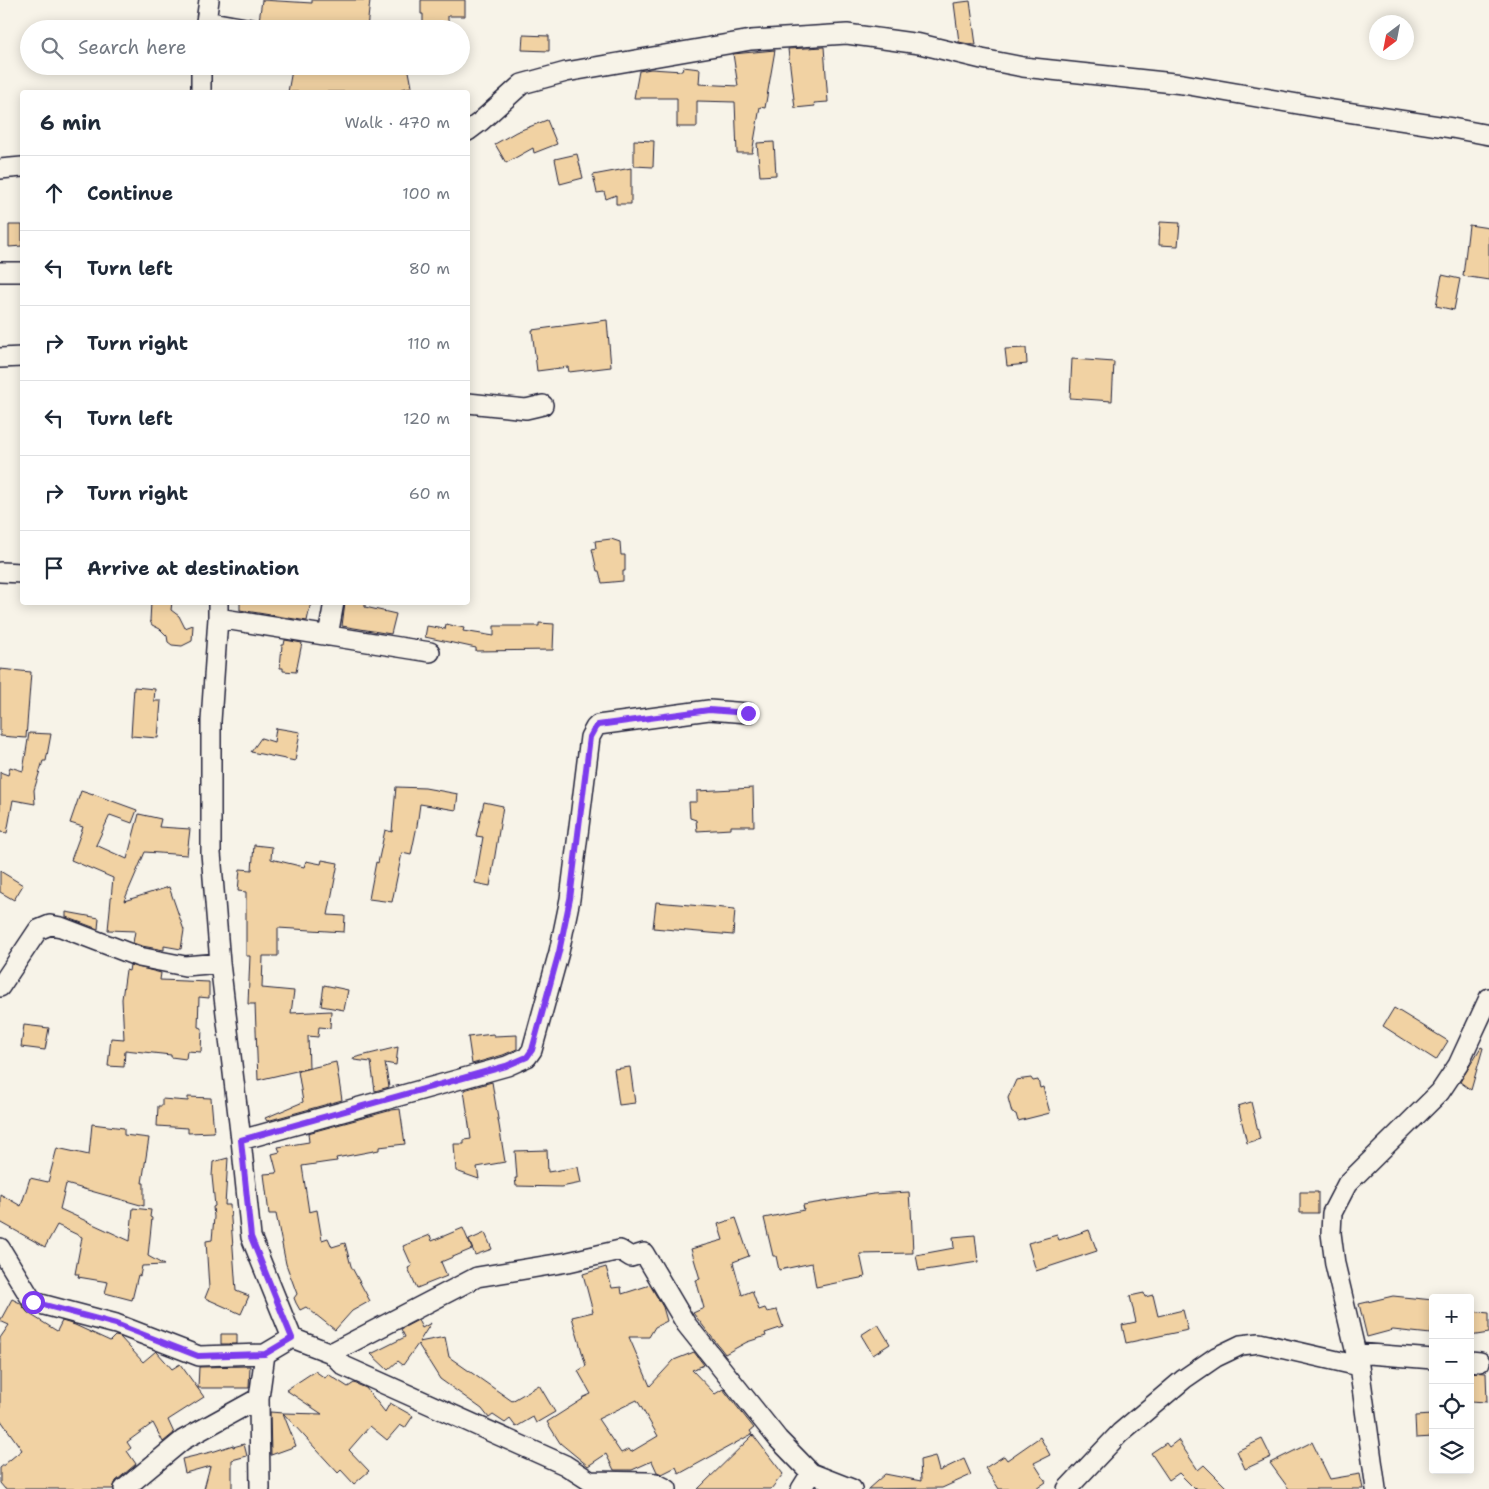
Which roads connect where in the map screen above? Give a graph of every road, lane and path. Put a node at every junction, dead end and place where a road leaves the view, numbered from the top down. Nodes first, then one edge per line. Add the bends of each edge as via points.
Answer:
1 (209, 0) edge
2 (206, 20) edge
3 (201, 75) edge
4 (201, 90) edge
5 (470, 130) edge
6 (1489, 135) edge
7 (20, 167) edge
8 (0, 169) edge
9 (0, 272) edge
10 (20, 272) edge
11 (20, 356) edge
12 (0, 358) edge
13 (470, 403) edge
14 (543, 405) dead end
15 (0, 572) edge
16 (20, 573) edge
17 (333, 605) edge
18 (218, 610) edge
19 (328, 636) junction
20 (430, 652) dead end
21 (748, 713) dead end
22 (220, 963) junction
23 (0, 987) edge
24 (1489, 998) edge
25 (241, 1140) junction
26 (0, 1248) edge
27 (292, 1338) junction
28 (331, 1353) junction
29 (265, 1354) junction
30 (1429, 1358) edge
31 (1357, 1360) junction
32 (259, 1398) junction
33 (806, 1481) edge
34 (594, 1485) edge
35 (124, 1489) edge
36 (260, 1489) edge
37 (667, 1489) edge
38 (852, 1489) edge
39 (1067, 1489) edge
40 (1376, 1489) edge

1 - 2 street
3 - 4 street
5 - 6 street via 522,84 566,72 751,40 847,34 920,44 1023,67 1183,84
7 - 8 street
9 - 10 street
11 - 12 street
13 - 14 street via 526,409
15 - 16 street
17 - 19 street
18 - 19 street
18 - 22 street via 211,721 210,853
19 - 20 street
21 - 25 street via 709,710 595,728 590,737 570,899 559,952 532,1050 527,1057 506,1066
22 - 23 street via 185,966 139,958 50,925 38,930
22 - 25 street
24 - 31 street via 1458,1065 1440,1092 1347,1184 1332,1213 1335,1264
25 - 27 street via 251,1237
26 - 29 street via 33,1302 116,1324 198,1356
27 - 28 street
27 - 29 street
28 - 33 street via 476,1277 620,1250 631,1257 644,1253 686,1324 778,1439
28 - 34 street via 344,1366 565,1465
29 - 32 street
30 - 31 street
31 - 39 street via 1258,1342 1241,1345 1216,1357 1184,1379 1120,1434
31 - 40 street
32 - 35 street via 183,1440
32 - 36 street
33 - 38 street
34 - 37 street via 646,1482

